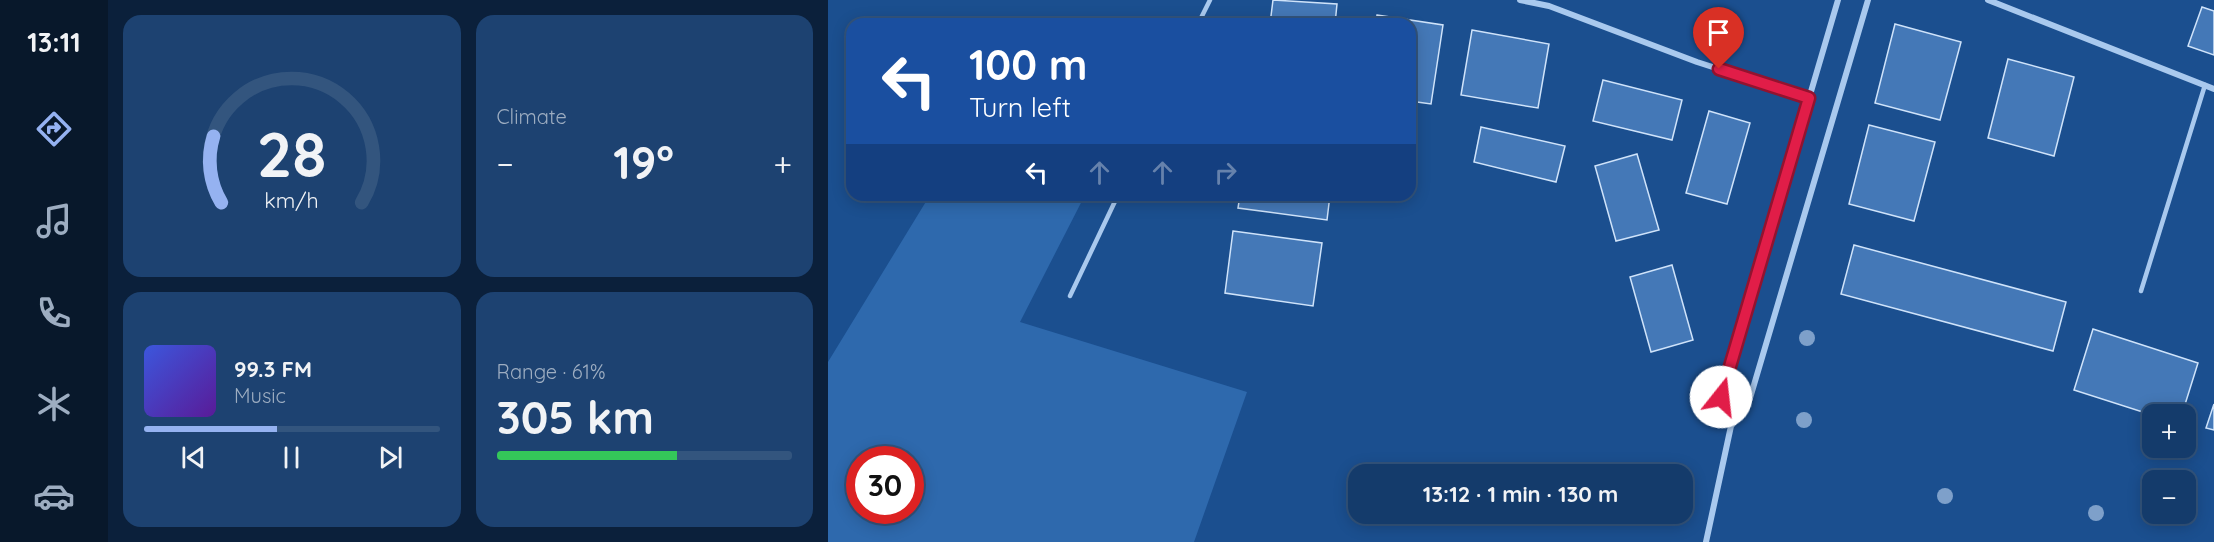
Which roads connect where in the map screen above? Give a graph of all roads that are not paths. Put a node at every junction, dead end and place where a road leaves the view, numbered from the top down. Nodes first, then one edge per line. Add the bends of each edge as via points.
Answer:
1 (1210, 0) edge
2 (1520, 0) edge
3 (1838, 0) edge
4 (1868, 0) edge
5 (1988, 0) edge
6 (1201, 18) edge
7 (2205, 86) junction
8 (2214, 89) edge
9 (1809, 98) junction
10 (1115, 201) edge
11 (2141, 291) dead end
12 (1070, 296) dead end
13 (1731, 426) junction
14 (1706, 542) edge

1 - 6 lane
2 - 9 street via 1549,6 1697,62
3 - 9 street
4 - 13 street via 1748,405
5 - 7 street
7 - 8 street
7 - 11 lane
9 - 13 street via 1721,397
10 - 12 lane
13 - 14 street

